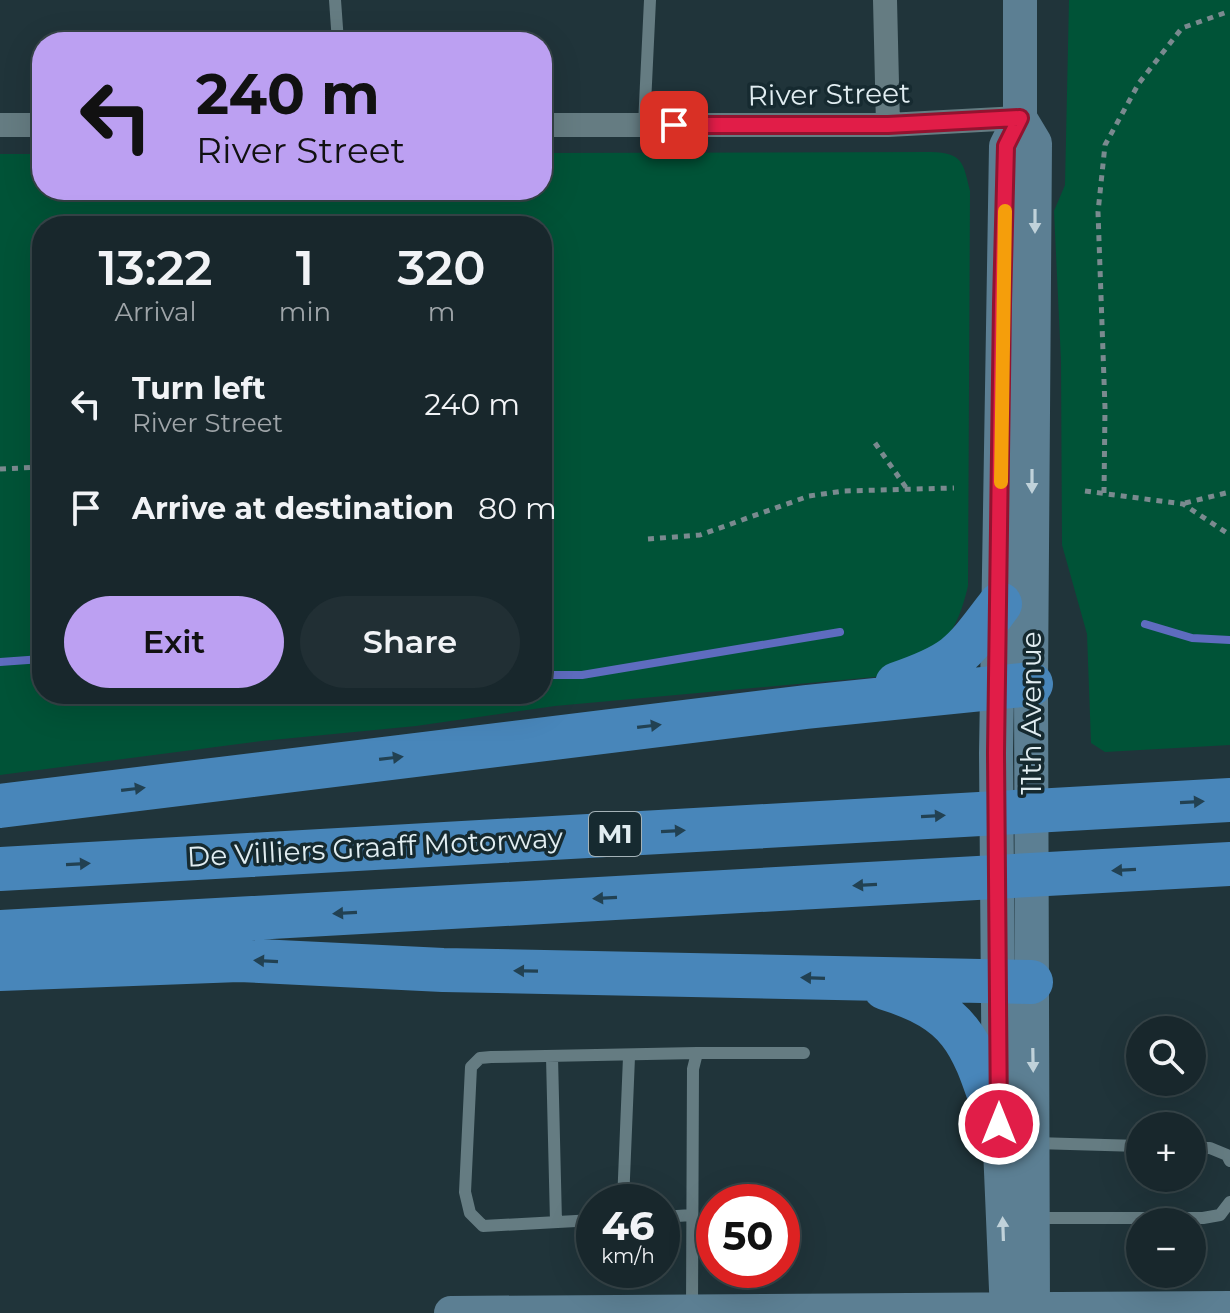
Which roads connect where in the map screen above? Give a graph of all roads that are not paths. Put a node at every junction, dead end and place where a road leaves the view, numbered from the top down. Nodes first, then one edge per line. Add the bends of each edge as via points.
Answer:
1 (335, 0) edge
2 (650, 0) edge
3 (885, 0) edge
4 (1020, 0) edge
5 (337, 32) edge
6 (1020, 118) junction
7 (0, 125) edge
8 (32, 125) edge
9 (552, 125) edge
10 (644, 125) junction
11 (888, 125) junction
12 (1000, 604) junction
13 (1015, 685) junction
14 (806, 707) junction
15 (1230, 800) edge
16 (0, 806) edge
17 (1230, 864) edge
18 (0, 869) edge
19 (0, 932) edge
20 (0, 969) edge
21 (1015, 972) junction
22 (857, 979) junction
23 (697, 1053) junction
24 (804, 1053) dead end
25 (552, 1057) junction
26 (629, 1057) junction
27 (1017, 1133) junction
28 (1126, 1145) edge
29 (1206, 1148) edge
30 (1230, 1161) edge
31 (624, 1184) edge
32 (1230, 1202) edge
33 (692, 1215) junction
34 (680, 1216) edge
35 (1035, 1218) junction
36 (576, 1221) edge
37 (556, 1222) junction
38 (1230, 1308) edge
39 (1020, 1310) edge
40 (692, 1312) edge
41 (451, 1313) edge

1 - 5 lane
2 - 10 lane
3 - 11 street
4 - 6 main road, 11th Avenue
6 - 11 street, River Street
6 - 12 main road, 11th Avenue via 1006,146
6 -> 13 main road, 11th Avenue via 1035,143
7 - 8 street
9 - 10 street, River Street
10 - 11 street, River Street
12 - 13 main road, 11th Avenue
12 - 14 highway via 962,653 935,672
13 - 14 highway
13 - 21 main road, 11th Avenue via 1032,752
13 - 21 main road, 11th Avenue via 996,753
16 -> 14 highway
18 -> 15 highway, De Villiers Graaff Motorway / M1
17 -> 19 highway, M1
22 -> 20 highway via 239,960
21 - 22 highway
21 - 27 main road, 11th Avenue
22 - 27 highway via 913,996 964,1033
23 - 24 lane
23 - 26 lane
23 - 33 lane
25 - 26 lane
25 - 37 lane
25 - 37 lane via 480,1058 471,1067 465,1192 470,1213 483,1226
26 - 31 lane
27 - 28 lane
27 - 35 main road, 11th Avenue
39 -> 27 main road, 11th Avenue
29 - 30 lane
32 - 35 lane via 1220,1215 1203,1218
33 - 34 lane
33 - 40 lane
35 - 39 main road, 11th Avenue
36 - 37 lane
38 - 39 main road
39 - 40 main road
40 - 41 main road

